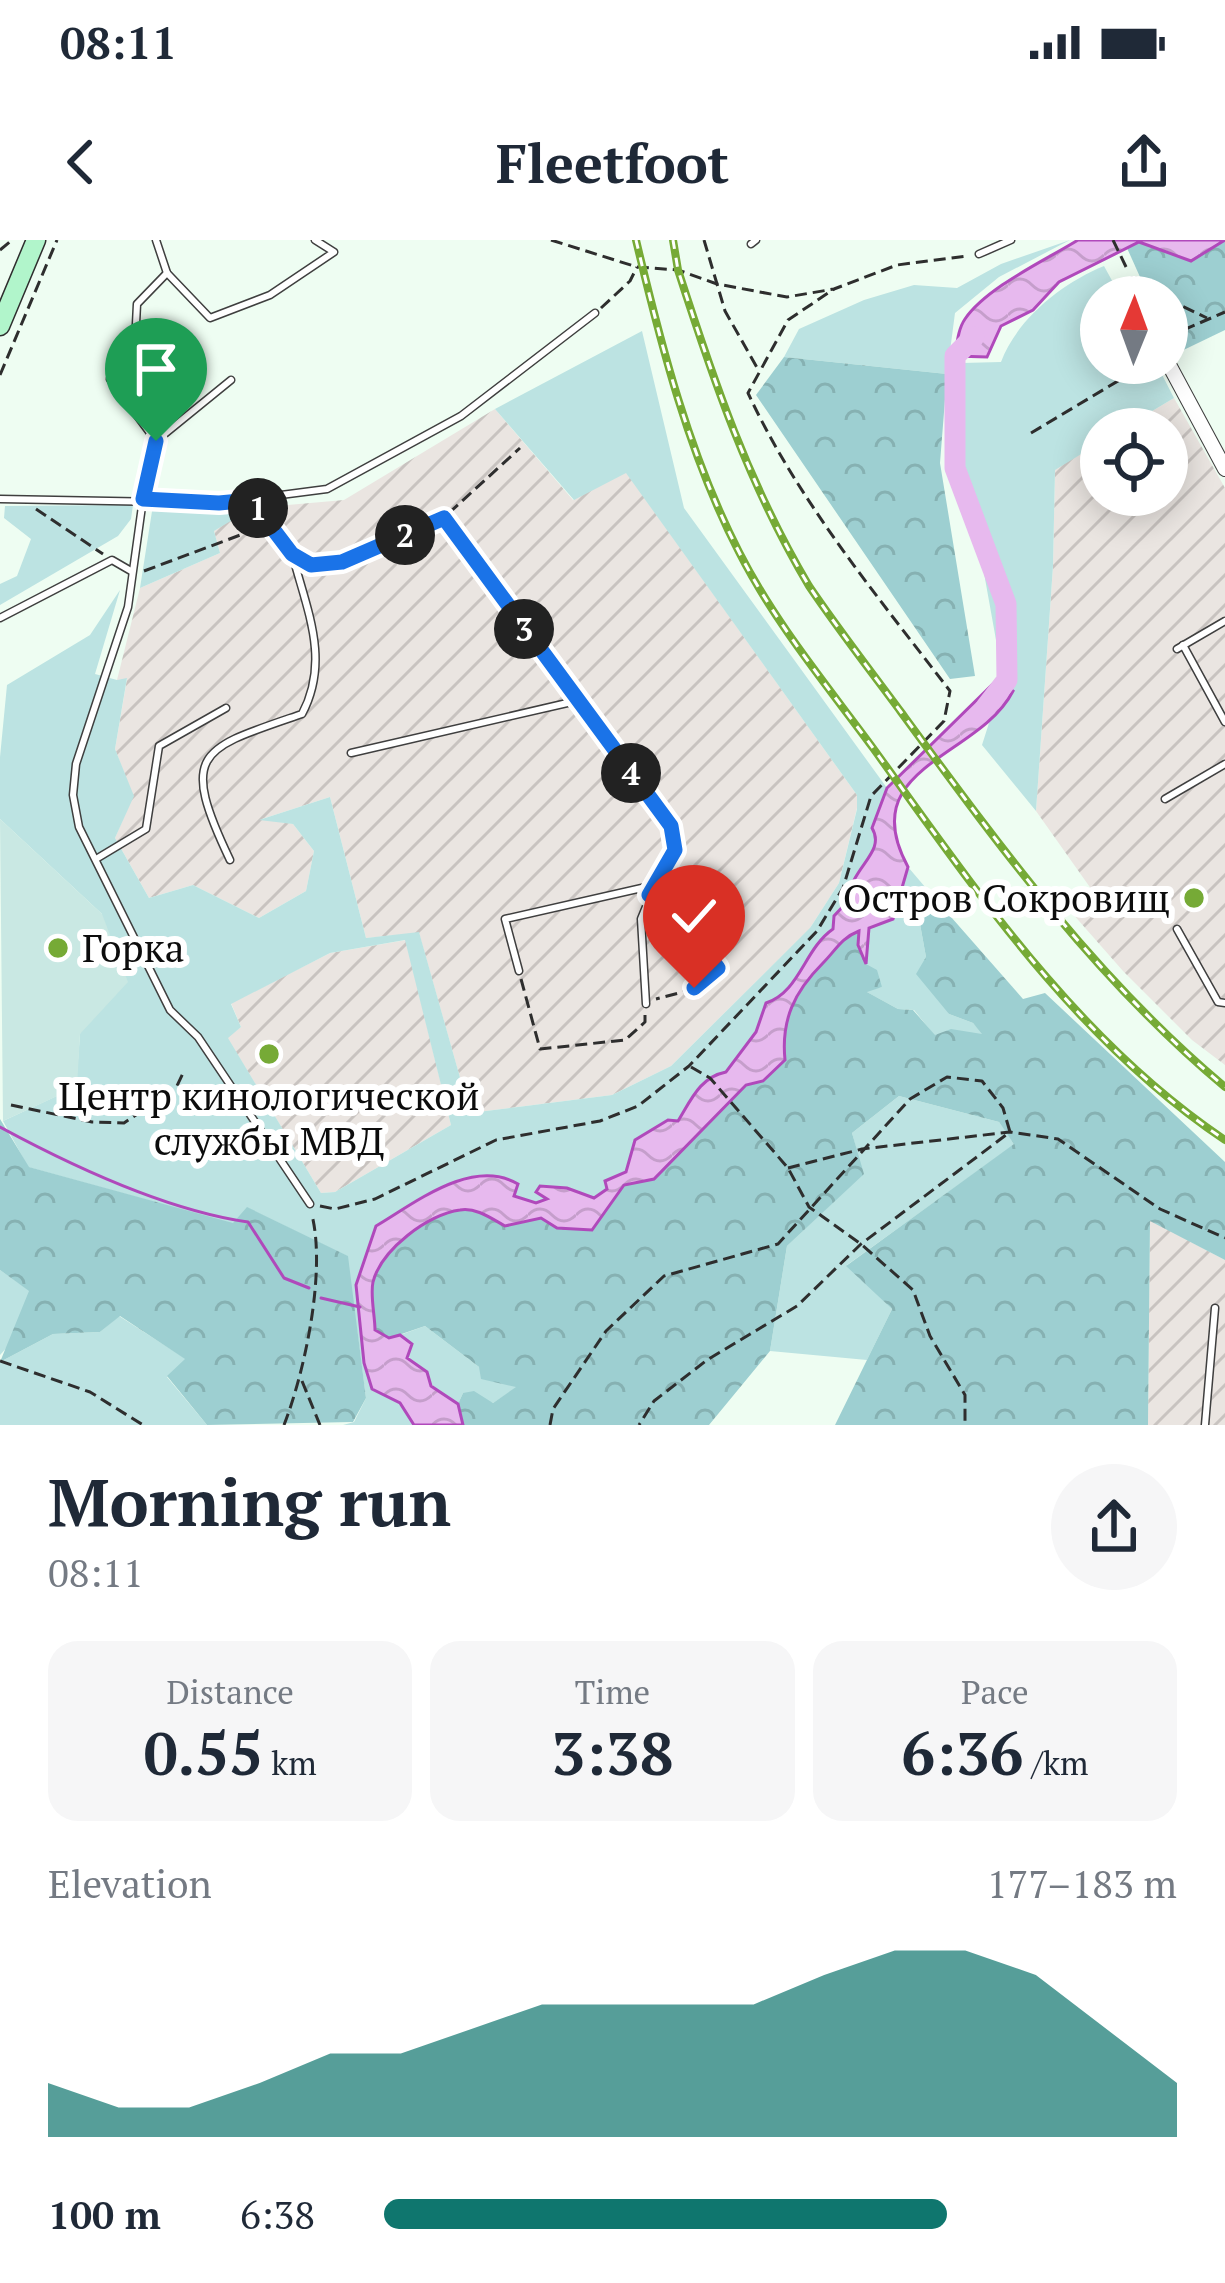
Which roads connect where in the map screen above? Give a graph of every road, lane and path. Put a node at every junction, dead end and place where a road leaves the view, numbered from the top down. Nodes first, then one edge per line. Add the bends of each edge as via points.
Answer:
1 (12, 240) edge
2 (36, 240) edge
3 (57, 240) edge
4 (156, 240) edge
5 (315, 240) edge
6 (551, 240) edge
7 (704, 240) edge
8 (1011, 240) edge
9 (1113, 240) edge
10 (0, 250) edge
11 (979, 254) joint
12 (1121, 254) dead end
13 (637, 267) junction
14 (167, 273) junction
15 (717, 284) junction
16 (834, 289) junction
17 (1188, 309) edge
18 (1225, 312) edge
19 (595, 313) joint
20 (1209, 319) junction
21 (0, 326) edge
22 (1188, 328) edge
23 (759, 372) junction
24 (0, 375) edge
25 (231, 380) dead end
26 (1113, 384) edge
27 (1179, 384) edge
28 (1031, 433) dead end
29 (156, 441) junction
30 (520, 448) dead end
31 (1225, 469) edge
32 (20, 498) junction
33 (143, 499) junction
34 (251, 500) junction
35 (0, 501) edge
36 (444, 518) junction
37 (271, 524) junction
38 (292, 554) junction
39 (112, 560) junction
40 (131, 571) junction
41 (0, 618) edge
42 (1225, 621) edge
43 (576, 701) junction
44 (226, 709) dead end
45 (1225, 722) edge
46 (351, 753) dead end
47 (1225, 764) edge
48 (1165, 799) dead end
49 (96, 859) junction
50 (230, 860) dead end
51 (655, 885) junction
52 (649, 895) junction
53 (1177, 929) dead end
54 (519, 971) joint
55 (1225, 1003) edge
56 (646, 1004) junction
57 (689, 1066) junction
58 (184, 1070) dead end
59 (11, 1105) dead end
60 (1010, 1132) junction
61 (862, 1149) junction
62 (788, 1168) junction
63 (310, 1204) junction
64 (809, 1207) junction
65 (1225, 1238) edge
66 (861, 1244) junction
67 (1215, 1308) dead end
68 (0, 1361) edge
69 (302, 1379) junction
70 (142, 1425) edge
71 (284, 1425) edge
72 (320, 1425) edge
73 (550, 1425) edge
74 (639, 1425) edge
75 (965, 1425) edge
76 (1205, 1425) edge

1 - 10 path
2 - 21 main road
3 - 24 path
4 - 14 lane
5 - 14 lane via 334,253 270,295 210,318
6 - 13 path
7 - 15 path
8 - 11 lane
9 - 12 path
11 - 16 path via 897,265
13 - 15 path
13 - 19 path
14 - 29 lane via 137,304 135,344 110,379
15 - 16 path via 787,297
15 - 23 path
16 - 23 path via 788,320
17 - 20 path
18 - 20 path
19 - 34 lane via 461,416 327,489
20 - 22 path
23 - 57 path via 748,393 768,436 950,691 944,722 871,796 843,888 817,931
25 - 29 lane
26 - 28 path
27 - 31 street
29 - 33 lane
30 - 36 path
32 - 33 lane
32 - 35 lane
32 - 39 path
33 - 34 lane
33 - 40 lane
34 - 37 lane
36 - 38 lane via 327,566
36 - 43 lane
37 - 38 lane
37 - 40 path
38 - 50 lane via 318,668 315,690 302,714 224,741 206,760 206,810
39 - 40 lane
39 - 41 lane
40 - 49 lane via 118,643 76,764 79,826
42 - 45 lane via 1180,647
43 - 46 lane
43 - 51 lane via 671,826 675,850
44 - 49 lane via 159,746 146,829
47 - 48 lane
49 - 63 lane via 170,1010 198,1036
51 - 52 lane
51 - 54 lane via 505,919
52 - 56 lane via 641,919
52 - 56 path via 678,914 718,968 694,988
53 - 55 lane
54 - 56 path via 540,1049 625,1040 645,1022
57 - 62 path via 710,1078
57 - 63 path via 638,1106 600,1121 496,1139 375,1199 335,1209
58 - 59 path via 176,1088 124,1123
60 - 61 path
60 - 61 path via 982,1082 947,1077 910,1099
60 - 65 path via 1058,1139 1160,1209
60 - 66 path
61 - 62 path
61 - 64 path
62 - 64 path
63 - 69 path via 316,1262
64 - 66 path
64 - 73 path via 778,1244 664,1276 606,1331
66 - 74 path via 797,1306 654,1401
66 - 75 path via 913,1290 965,1395
67 - 76 lane
68 - 70 path via 90,1392
69 - 71 path
69 - 72 path

